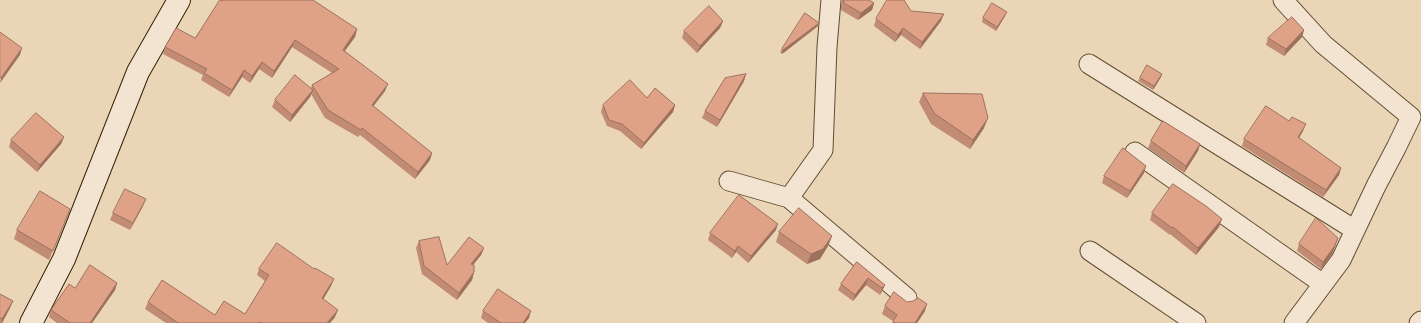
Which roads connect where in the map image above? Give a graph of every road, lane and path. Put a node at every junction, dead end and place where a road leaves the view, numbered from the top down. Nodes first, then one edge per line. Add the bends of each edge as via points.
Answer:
1 (179, 0) edge
2 (831, 0) edge
3 (1284, 0) edge
4 (1089, 64) dead end
5 (1135, 152) dead end
6 (729, 181) dead end
7 (790, 198) junction
8 (1355, 230) junction
9 (1090, 251) dead end
10 (1323, 284) junction
11 (907, 298) dead end
12 (31, 323) edge
13 (1196, 323) edge
14 (1294, 323) edge

1 - 12 main road via 138,72 64,260
2 - 7 street via 823,150
3 - 8 street via 1323,44 1411,117
4 - 8 street
5 - 10 street
6 - 7 street
7 - 11 street
8 - 10 street via 1340,260
9 - 13 street
10 - 14 street

